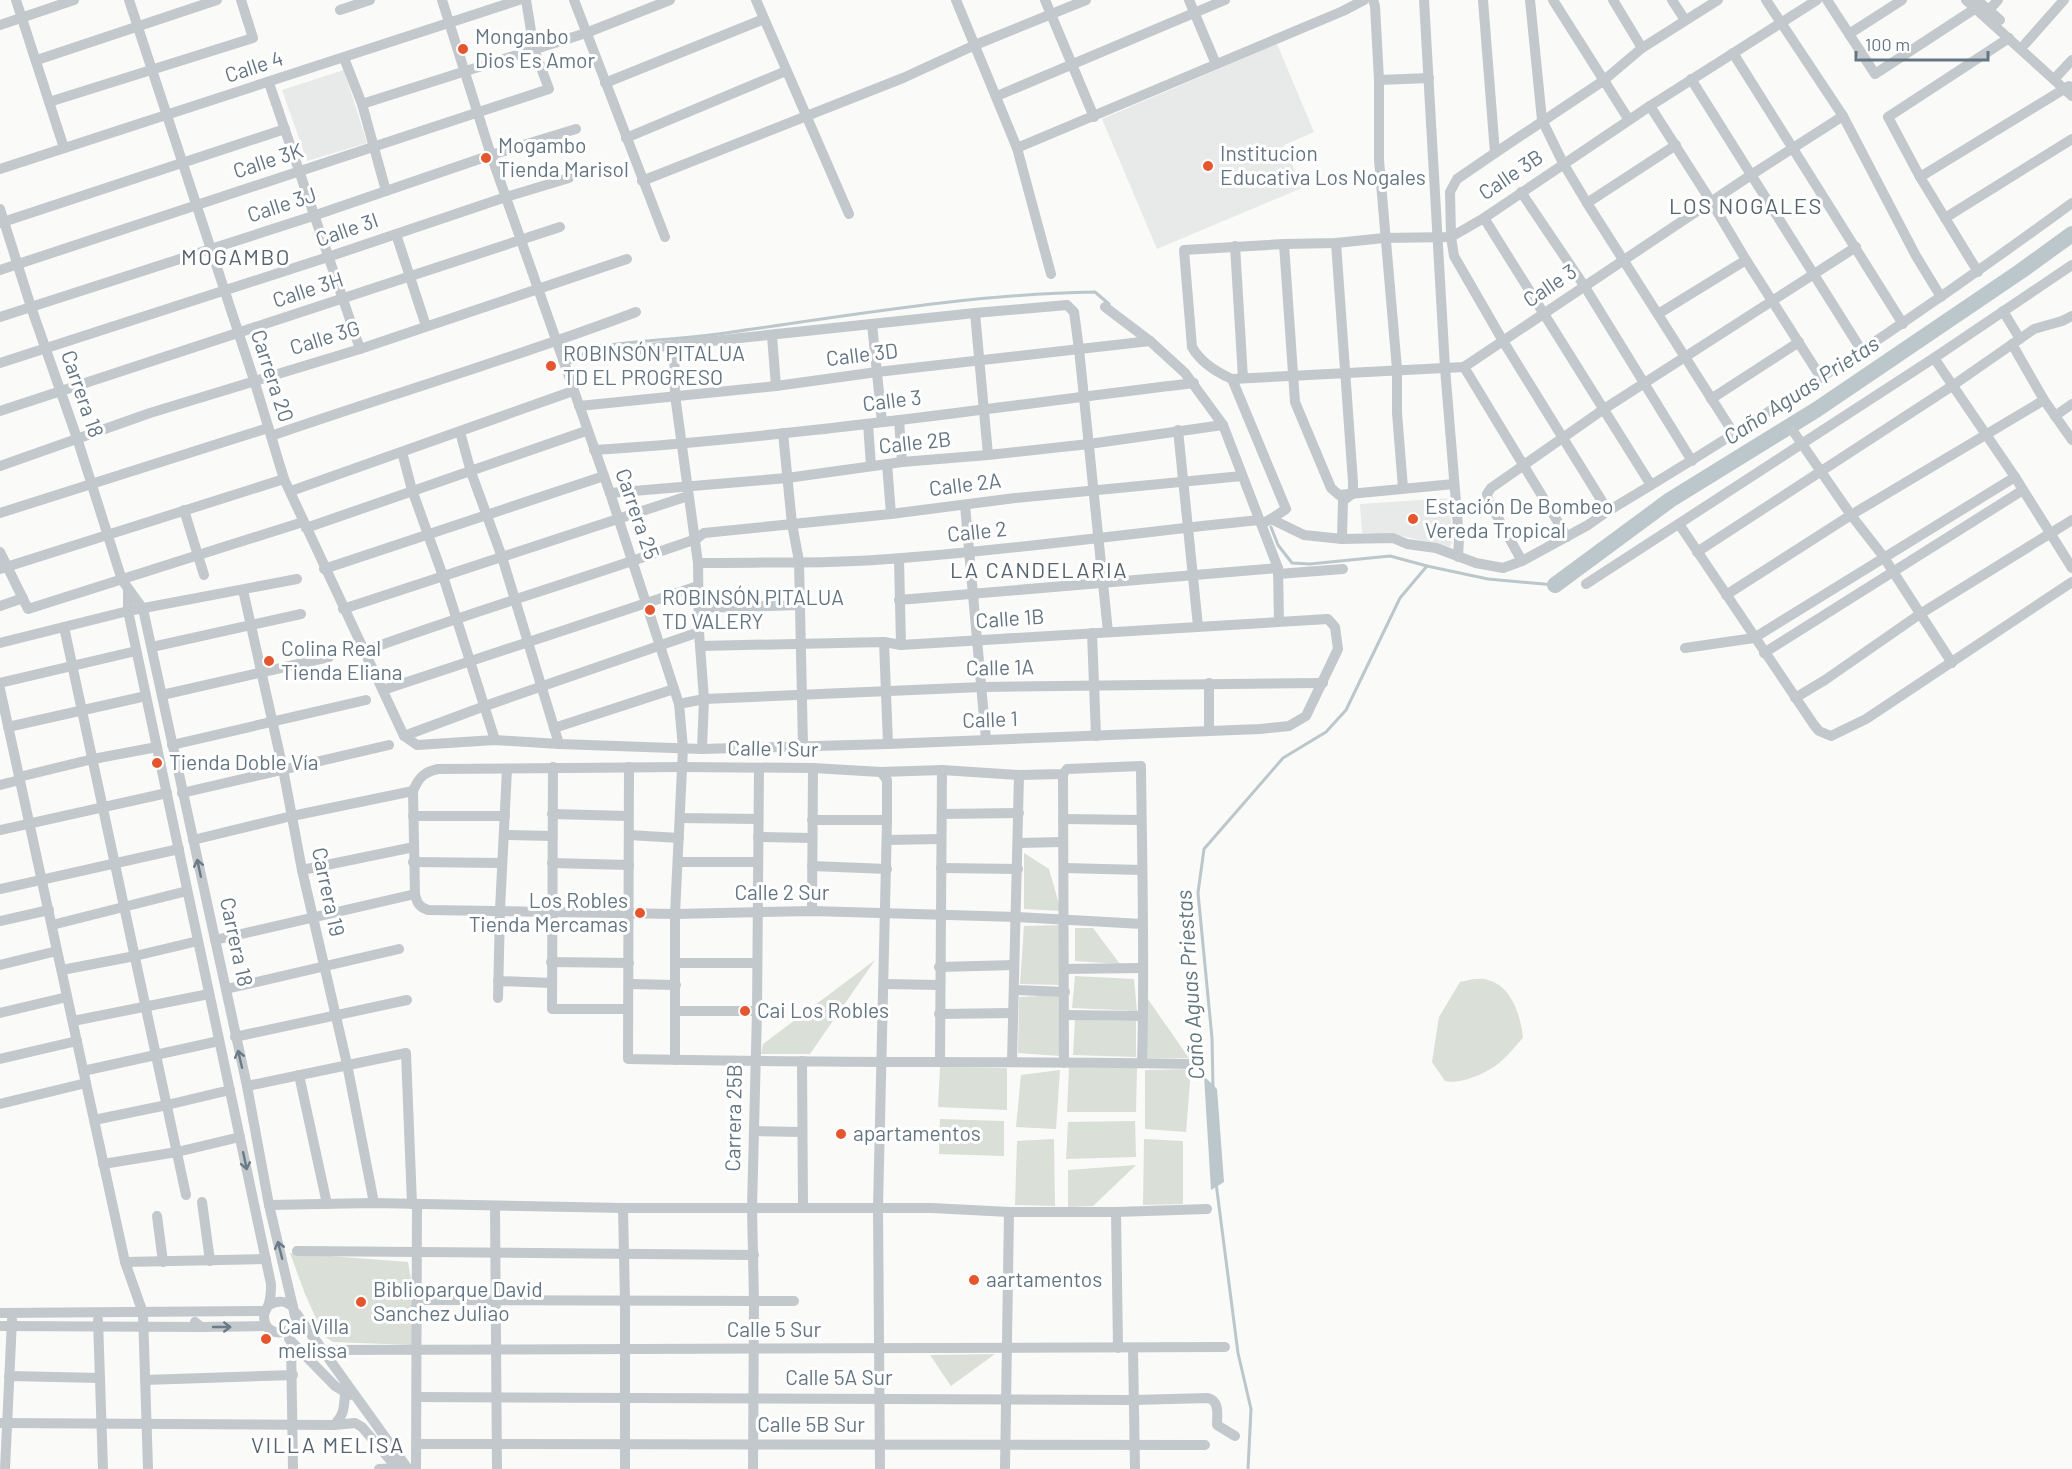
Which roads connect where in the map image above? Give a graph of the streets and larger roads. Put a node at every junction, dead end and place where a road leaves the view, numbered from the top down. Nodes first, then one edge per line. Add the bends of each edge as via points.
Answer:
1 (16, 0) edge
2 (74, 0) edge
3 (129, 0) edge
4 (217, 0) edge
5 (241, 0) edge
6 (370, 0) edge
7 (442, 0) edge
8 (519, 0) edge
9 (526, 0) edge
10 (573, 0) edge
11 (670, 0) edge
12 (756, 0) edge
13 (956, 0) edge
14 (1045, 0) edge
15 (1086, 0) edge
16 (1189, 0) edge
17 (1225, 0) edge
18 (1364, 0) edge
19 (1373, 0) edge
20 (1424, 0) edge
21 (1483, 0) edge
22 (1530, 0) edge
23 (1553, 0) edge
24 (1614, 0) edge
25 (1672, 0) edge
26 (1718, 0) edge
27 (1766, 0) edge
28 (1817, 0) edge
29 (1827, 0) edge
30 (1902, 0) edge
31 (1966, 0) edge
32 (1998, 0) edge
33 (2048, 0) edge
34 (1977, 4) edge
35 (2060, 4) edge
36 (340, 10) dead end
37 (1989, 10) junction
38 (1194, 13) junction
39 (1051, 14) junction
40 (23, 18) junction
41 (764, 19) junction
42 (1685, 20) junction
43 (1782, 22) junction
44 (451, 23) junction
45 (0, 25) edge
46 (138, 27) junction
47 (586, 33) junction
48 (1850, 34) junction
49 (2009, 38) junction
50 (975, 45) junction
51 (2025, 45) junction
52 (1642, 48) junction
53 (534, 49) junction
54 (1733, 53) junction
55 (344, 58) junction
56 (37, 60) junction
57 (2072, 60) edge
58 (1072, 64) junction
59 (1216, 64) junction
60 (152, 70) junction
61 (465, 70) junction
62 (786, 71) junction
63 (2058, 75) junction
64 (1428, 78) junction
65 (1691, 79) junction
66 (1379, 80) junction
67 (1603, 81) junction
68 (269, 83) junction
69 (605, 83) junction
70 (2069, 89) edge
71 (997, 96) junction
72 (49, 102) junction
73 (362, 104) junction
74 (1650, 106) junction
75 (478, 113) junction
76 (165, 116) junction
77 (806, 116) junction
78 (1843, 116) junction
79 (1094, 117) junction
80 (1542, 120) junction
81 (1629, 120) junction
82 (285, 129) junction
83 (576, 129) dead end
84 (626, 138) junction
85 (2072, 139) edge
86 (1676, 145) junction
87 (374, 147) junction
88 (64, 148) junction
89 (1017, 148) junction
90 (1794, 148) junction
91 (1495, 153) junction
92 (491, 155) junction
93 (182, 163) junction
94 (1563, 163) junction
95 (0, 169) edge
96 (299, 172) junction
97 (1751, 175) junction
98 (1920, 177) junction
99 (569, 178) dead end
100 (642, 181) junction
101 (386, 191) junction
102 (1521, 192) junction
103 (506, 197) junction
104 (1712, 202) junction
105 (1587, 203) junction
106 (2072, 203) edge
107 (196, 206) junction
108 (0, 209) edge
109 (849, 214) dead end
110 (313, 216) junction
111 (1484, 218) junction
112 (1945, 218) junction
113 (2, 222) edge
114 (560, 228) dead end
115 (396, 234) junction
116 (1438, 236) junction
117 (665, 237) dead end
118 (1451, 237) junction
119 (1384, 238) junction
120 (520, 240) junction
121 (1336, 243) junction
122 (1284, 244) junction
123 (1235, 246) junction
124 (1856, 248) junction
125 (209, 249) junction
126 (328, 257) junction
127 (627, 259) dead end
128 (1623, 260) junction
129 (1746, 260) junction
130 (18, 264) junction
131 (2072, 265) edge
132 (0, 270) edge
133 (1978, 272) junction
134 (1815, 273) junction
135 (1051, 274) dead end
136 (410, 277) junction
137 (1585, 287) junction
138 (537, 289) junction
139 (223, 291) junction
140 (1941, 297) junction
141 (342, 299) junction
142 (1772, 300) junction
143 (31, 307) junction
144 (1105, 307) dead end
145 (2003, 311) junction
146 (636, 312) dead end
147 (975, 313) junction
148 (1545, 313) junction
149 (1658, 314) junction
150 (2072, 316) edge
151 (0, 317) edge
152 (872, 324) junction
153 (1903, 324) junction
154 (426, 326) junction
155 (238, 333) junction
156 (772, 336) junction
157 (1150, 341) junction
158 (1503, 341) junction
159 (2016, 341) junction
160 (557, 342) junction
161 (1799, 342) junction
162 (674, 345) junction
163 (46, 348) junction
164 (360, 349) junction
165 (1079, 349) junction
166 (1862, 351) junction
167 (1685, 356) junction
168 (1934, 358) junction
169 (563, 360) junction
170 (980, 361) junction
171 (0, 363) edge
172 (1464, 367) junction
173 (1445, 368) junction
174 (1397, 369) junction
175 (877, 372) junction
176 (1344, 374) junction
177 (1293, 376) junction
178 (1820, 376) junction
179 (1238, 379) junction
180 (254, 380) junction
181 (1194, 382) junction
182 (1644, 383) junction
183 (776, 386) junction
184 (1952, 386) junction
185 (573, 391) junction
186 (60, 392) junction
187 (675, 395) junction
188 (1084, 396) junction
189 (1711, 399) junction
190 (2044, 400) junction
191 (2072, 404) edge
192 (579, 406) junction
193 (984, 408) junction
194 (1604, 409) junction
195 (0, 411) edge
196 (2055, 416) junction
197 (899, 420) junction
198 (882, 422) junction
199 (867, 424) junction
200 (1223, 425) junction
201 (1178, 430) junction
202 (586, 431) junction
203 (1793, 431) dead end
204 (269, 432) junction
205 (460, 432) junction
206 (783, 433) junction
207 (1734, 435) junction
208 (1987, 436) junction
209 (77, 438) junction
210 (1565, 438) junction
211 (2072, 440) edge
212 (1800, 443) junction
213 (681, 444) junction
214 (1089, 444) junction
215 (594, 450) junction
216 (402, 452) junction
217 (988, 455) junction
218 (1692, 461) junction
219 (902, 462) junction
220 (887, 465) junction
221 (0, 466) edge
222 (871, 466) junction
223 (1523, 467) junction
224 (471, 472) junction
225 (1821, 472) junction
226 (604, 476) junction
227 (1242, 476) junction
228 (2015, 477) junction
229 (788, 478) junction
230 (284, 479) junction
231 (1184, 482) junction
232 (1454, 484) junction
233 (91, 485) junction
234 (1651, 485) junction
235 (1403, 488) junction
236 (412, 490) junction
237 (2023, 490) junction
238 (291, 491) junction
239 (1094, 491) junction
240 (688, 492) junction
241 (610, 493) junction
242 (1353, 493) junction
243 (965, 505) junction
244 (184, 510) junction
245 (1608, 511) junction
246 (0, 513) edge
247 (891, 514) junction
248 (1851, 515) junction
249 (487, 516) junction
250 (618, 518) junction
251 (1271, 519) junction
252 (1259, 520) junction
253 (2072, 520) edge
254 (792, 524) junction
255 (1679, 524) junction
256 (304, 525) junction
257 (1188, 527) junction
258 (107, 534) junction
259 (2049, 534) junction
260 (429, 535) junction
261 (1567, 537) junction
262 (696, 539) junction
263 (1099, 539) junction
264 (1342, 539) junction
265 (0, 552) edge
266 (970, 552) junction
267 (1697, 552) junction
268 (198, 555) junction
269 (1883, 556) junction
270 (502, 557) junction
271 (1458, 557) junction
272 (899, 559) junction
273 (633, 561) junction
274 (799, 561) junction
275 (1522, 561) junction
276 (698, 563) junction
277 (4, 568) edge
278 (2072, 568) edge
279 (324, 569) junction
280 (1343, 569) dead end
281 (1278, 571) junction
282 (1892, 571) junction
283 (204, 574) dead end
284 (443, 576) junction
285 (1193, 576) junction
286 (297, 579) dead end
287 (122, 580) junction
288 (2072, 582) edge
289 (1103, 583) junction
290 (1586, 584) dead end
291 (698, 586) junction
292 (243, 590) junction
293 (128, 591) junction
294 (973, 594) junction
295 (1726, 595) junction
296 (23, 598) junction
297 (514, 599) junction
298 (899, 600) junction
299 (646, 603) junction
300 (800, 605) junction
301 (0, 606) edge
302 (699, 608) junction
303 (143, 609) junction
304 (343, 609) junction
305 (128, 610) junction
306 (302, 614) dead end
307 (1920, 614) junction
308 (456, 618) junction
309 (1322, 619) joint
310 (1279, 621) junction
311 (250, 624) junction
312 (1198, 626) junction
313 (64, 627) junction
314 (699, 632) junction
315 (1108, 632) junction
316 (1092, 633) junction
317 (1754, 638) junction
318 (977, 640) junction
319 (884, 642) junction
320 (0, 643) edge
321 (528, 643) junction
322 (801, 645) junction
323 (901, 645) junction
324 (660, 646) junction
325 (700, 646) junction
326 (152, 647) junction
327 (1685, 648) dead end
328 (136, 651) junction
329 (364, 651) junction
330 (1764, 653) junction
331 (329, 657) dead end
332 (470, 663) junction
333 (1952, 663) junction
334 (72, 666) junction
335 (261, 672) junction
336 (1209, 683) junction
337 (1323, 683) junction
338 (1095, 686) junction
339 (541, 687) junction
340 (982, 687) junction
341 (674, 689) junction
342 (0, 690) edge
343 (384, 690) junction
344 (887, 692) junction
345 (802, 694) junction
346 (162, 695) junction
347 (146, 696) junction
348 (1795, 698) junction
349 (704, 699) junction
350 (366, 700) dead end
351 (679, 704) junction
352 (485, 705) junction
353 (82, 711) junction
354 (166, 717) junction
355 (151, 720) junction
356 (272, 721) junction
357 (554, 728) junction
358 (1209, 731) junction
359 (6, 735) edge
360 (404, 736) junction
361 (1096, 736) junction
362 (495, 740) junction
363 (986, 740) junction
364 (172, 744) junction
365 (559, 744) junction
366 (888, 744) junction
367 (389, 745) dead end
368 (803, 746) junction
369 (157, 747) junction
370 (702, 749) junction
371 (683, 757) junction
372 (93, 759) junction
373 (553, 767) junction
374 (629, 767) junction
375 (759, 768) junction
376 (813, 768) junction
377 (283, 769) junction
378 (507, 769) junction
379 (942, 770) junction
380 (882, 772) junction
381 (1063, 774) junction
382 (1019, 775) junction
383 (20, 779) junction
384 (0, 785) edge
385 (413, 791) junction
386 (182, 793) junction
387 (167, 794) junction
388 (103, 808) junction
389 (1019, 813) junction
390 (552, 814) junction
391 (942, 814) junction
392 (292, 816) junction
393 (413, 816) junction
394 (505, 816) junction
395 (628, 816) junction
396 (680, 818) junction
397 (758, 819) junction
398 (1063, 819) junction
399 (813, 820) junction
400 (887, 820) junction
401 (1141, 820) junction
402 (29, 823) junction
403 (0, 830) edge
404 (504, 835) junction
405 (629, 835) junction
406 (552, 836) junction
407 (758, 837) junction
408 (679, 838) junction
409 (812, 838) junction
410 (941, 839) junction
411 (193, 840) junction
412 (887, 840) junction
413 (1063, 842) junction
414 (1018, 843) junction
415 (414, 847) junction
416 (180, 849) junction
417 (414, 862) junction
418 (678, 862) junction
419 (758, 862) junction
420 (502, 863) junction
421 (552, 863) junction
422 (115, 864) junction
423 (629, 865) junction
424 (812, 866) junction
425 (941, 868) junction
426 (1064, 868) junction
427 (887, 869) junction
428 (1018, 869) junction
429 (302, 870) junction
430 (1142, 870) junction
431 (42, 879) junction
432 (0, 888) edge
433 (187, 891) junction
434 (415, 894) junction
435 (124, 908) junction
436 (49, 910) junction
437 (500, 910) junction
438 (551, 911) junction
439 (812, 911) junction
440 (629, 913) junction
441 (757, 913) junction
442 (675, 914) junction
443 (886, 914) junction
444 (939, 916) junction
445 (313, 917) junction
446 (1017, 917) junction
447 (0, 921) edge
448 (1064, 921) junction
449 (1142, 924) junction
450 (52, 925) junction
451 (215, 940) junction
452 (198, 941) junction
453 (399, 949) dead end
454 (57, 951) junction
455 (135, 957) junction
456 (552, 962) junction
457 (629, 963) junction
458 (676, 963) junction
459 (757, 963) junction
460 (0, 965) edge
461 (1014, 965) junction
462 (324, 967) junction
463 (939, 967) junction
464 (1143, 968) junction
465 (1064, 969) junction
466 (62, 970) junction
467 (498, 981) junction
468 (552, 983) junction
469 (629, 984) junction
470 (884, 984) junction
471 (676, 985) junction
472 (939, 985) junction
473 (226, 989) junction
474 (1014, 990) junction
475 (1065, 992) junction
476 (209, 994) junction
477 (67, 997) junction
478 (498, 998) dead end
479 (407, 1000) dead end
480 (146, 1007) junction
481 (628, 1009) junction
482 (676, 1011) junction
483 (757, 1011) junction
484 (0, 1013) edge
485 (1013, 1013) junction
486 (939, 1014) junction
487 (1064, 1015) junction
488 (1143, 1016) junction
489 (336, 1017) junction
490 (73, 1022) junction
491 (232, 1022) junction
492 (216, 1024) junction
493 (236, 1037) junction
494 (77, 1041) junction
495 (219, 1041) junction
496 (156, 1056) junction
497 (0, 1059) edge
498 (675, 1060) junction
499 (940, 1060) junction
500 (754, 1061) junction
501 (802, 1061) junction
502 (1012, 1061) junction
503 (882, 1062) junction
504 (1064, 1063) junction
505 (1142, 1063) junction
506 (347, 1064) junction
507 (1195, 1064) dead end
508 (83, 1071) junction
509 (299, 1075) junction
510 (86, 1083) junction
511 (247, 1086) junction
512 (230, 1090) junction
513 (0, 1104) edge
514 (167, 1105) junction
515 (94, 1120) junction
516 (754, 1131) junction
517 (802, 1132) junction
518 (240, 1137) junction
519 (177, 1152) junction
520 (104, 1164) junction
521 (186, 1195) dead end
522 (202, 1202) dead end
523 (374, 1203) junction
524 (327, 1204) junction
525 (415, 1204) junction
526 (269, 1205) junction
527 (495, 1206) junction
528 (623, 1208) junction
529 (752, 1208) junction
530 (803, 1208) junction
531 (878, 1208) junction
532 (1207, 1209) dead end
533 (1009, 1212) junction
534 (1116, 1212) junction
535 (157, 1216) dead end
536 (297, 1251) dead end
537 (417, 1252) junction
538 (495, 1253) junction
539 (624, 1254) junction
540 (753, 1255) junction
541 (266, 1259) junction
542 (210, 1261) junction
543 (125, 1262) junction
544 (163, 1262) junction
545 (417, 1300) junction
546 (496, 1300) junction
547 (626, 1300) junction
548 (754, 1301) junction
549 (794, 1301) dead end
550 (267, 1308) junction
551 (294, 1310) junction
552 (0, 1313) edge
553 (12, 1313) junction
554 (143, 1313) junction
555 (183, 1313) junction
556 (97, 1314) junction
557 (6, 1326) edge
558 (98, 1326) junction
559 (143, 1326) junction
560 (266, 1326) junction
561 (201, 1327) junction
562 (287, 1337) junction
563 (1225, 1347) dead end
564 (1118, 1348) junction
565 (1133, 1348) junction
566 (754, 1349) junction
567 (880, 1349) junction
568 (1006, 1349) junction
569 (322, 1350) junction
570 (496, 1350) junction
571 (625, 1350) junction
572 (417, 1351) junction
573 (292, 1375) junction
574 (9, 1376) junction
575 (100, 1378) junction
576 (145, 1380) junction
577 (350, 1396) junction
578 (417, 1397) junction
579 (496, 1397) junction
580 (625, 1397) junction
581 (753, 1397) junction
582 (880, 1397) junction
583 (1005, 1399) junction
584 (1134, 1400) junction
585 (3, 1423) edge
586 (102, 1423) junction
587 (146, 1423) junction
588 (293, 1424) junction
589 (334, 1425) junction
590 (1235, 1436) dead end
591 (417, 1444) junction
592 (496, 1444) junction
593 (625, 1445) junction
594 (753, 1445) junction
595 (879, 1445) junction
596 (1005, 1445) junction
597 (1135, 1445) junction
598 (1205, 1445) dead end
599 (5, 1469) edge
600 (103, 1469) edge
601 (148, 1469) edge
602 (293, 1469) edge
603 (379, 1469) edge
604 (401, 1469) edge
605 (417, 1469) edge
606 (497, 1469) edge
607 (625, 1469) edge
608 (753, 1469) edge
609 (880, 1469) edge
610 (1005, 1469) edge
611 (1135, 1469) edge

1 - 40 street
2 - 40 street
3 - 46 street, Carrera 20
4 - 46 street
5 - 60 street via 253,38
6 - 36 street
7 - 44 street, Carrera 25
8 - 44 street, Calle 4
9 - 53 street
10 - 47 street
11 - 47 street
12 - 41 street
13 - 50 street
14 - 39 street
15 - 39 street
16 - 38 street
17 - 38 street
18 - 59 street
19 - 66 street
20 - 64 street
21 - 91 street
22 - 80 street
23 - 67 street
24 - 52 street
25 - 42 street
26 - 42 street
27 - 43 street
28 - 43 street, Calle 3B
29 - 48 street
30 - 48 street
31 - 34 street
32 - 37 street
33 - 35 street
34 - 37 street
34 - 48 street via 1875,74
34 - 49 street
35 - 51 street
37 - 51 street
38 - 58 street
38 - 59 street
39 - 50 street
39 - 58 street
40 - 45 street
40 - 56 street
41 - 62 street
41 - 69 street
42 - 52 street
43 - 54 street, Calle 3B
43 - 78 street
44 - 55 street, Calle 4
44 - 61 street, Carrera 25
46 - 56 street
46 - 60 street, Carrera 20
47 - 53 street
47 - 69 street
49 - 70 street
49 - 98 street via 1888,117
50 - 71 street
50 - 77 street
51 - 63 street
52 - 67 street
53 - 61 street
53 - 75 street, Calle 3K via 549,89
54 - 65 street, Calle 3B
54 - 90 street
55 - 68 street, Calle 4
55 - 73 street
56 - 72 street
57 - 63 street
58 - 71 street
58 - 79 street
59 - 79 street
60 - 72 street
60 - 76 street, Carrera 20
61 - 73 street
61 - 75 street, Carrera 25
62 - 77 street
62 - 84 street
63 - 70 street
64 - 66 street
64 - 116 street
65 - 74 street, Calle 3B
65 - 97 street
66 - 119 street
67 - 80 street
67 - 81 street
68 - 76 street, Calle 4
68 - 82 street
69 - 84 street
70 - 98 street
71 - 89 street
72 - 88 street
73 - 87 street
74 - 81 street, Calle 3B
74 - 86 street
75 - 87 street, Calle 3K
75 - 92 street, Carrera 25
76 - 88 street, Calle 4
76 - 93 street, Carrera 20
77 - 100 street
77 - 109 street
78 - 90 street, Calle 3
78 - 140 street
79 - 89 street
80 - 91 street
80 - 94 street
81 - 94 street, Calle 3B
82 - 93 street
82 - 96 street
83 - 92 street, Calle 3J
84 - 100 street
85 - 112 street
86 - 104 street
86 - 105 street
87 - 96 street, Calle 3K
87 - 101 street
88 - 95 street, Calle 4
89 - 135 street
90 - 97 street, Calle 3
90 - 124 street
91 - 118 street via 1453,184
92 - 101 street, Calle 3J
92 - 103 street, Carrera 25
93 - 107 street, Carrera 20
93 - 113 street
94 - 102 street, Calle 3B
94 - 105 street
96 - 107 street, Calle 3K
96 - 110 street
97 - 104 street, Calle 3
97 - 134 street
98 - 112 street
99 - 103 street, Calle 3I
100 - 117 street
101 - 110 street, Calle 3J
102 - 111 street, Calle 3B
102 - 137 street
103 - 115 street, Calle 3I
103 - 120 street, Carrera 25
104 - 128 street, Calle 3
104 - 129 street
105 - 128 street
106 - 133 street
107 - 125 street, Carrera 20
107 - 130 street, Calle 3K
108 - 113 street, Carrera 18
110 - 125 street, Calle 3J
110 - 126 street
111 - 118 street, Calle 3B
111 - 148 street
112 - 133 street
113 - 130 street, Carrera 18
114 - 120 street, Calle 3H
115 - 126 street, Calle 3I
115 - 136 street
116 - 118 street
116 - 119 street
116 - 173 street
118 - 158 street via 1454,256
119 - 121 street
119 - 174 street
120 - 136 street, Calle 3H
120 - 138 street, Carrera 25
121 - 122 street
121 - 176 street
122 - 123 street
122 - 177 street
123 - 179 street
123 - 179 street via 1184,250 1192,347 1217,372
124 - 134 street
124 - 153 street
125 - 139 street, Carrera 20
125 - 143 street, Calle 3J
126 - 139 street, Calle 3I
126 - 141 street
127 - 138 street, Calle 3G
128 - 137 street, Calle 3
128 - 149 street
129 - 142 street
129 - 149 street
130 - 132 street, Calle 3K
130 - 143 street, Carrera 18
131 - 145 street
133 - 140 street
134 - 142 street
134 - 166 street
136 - 141 street, Calle 3H
136 - 154 street
137 - 148 street, Calle 3
137 - 182 street
138 - 154 street, Calle 3G
138 - 160 street, Carrera 25
139 - 155 street, Carrera 20
139 - 163 street, Calle 3I
140 - 153 street
141 - 155 street, Calle 3H
141 - 164 street
142 - 161 street
142 - 167 street
143 - 151 street, Calle 3J
143 - 163 street, Carrera 18
144 - 157 street
145 - 159 street
145 - 168 street
146 - 160 street
147 - 152 street
147 - 165 street via 1067,305 1074,312
147 - 170 street
148 - 158 street, Calle 3
148 - 194 street
149 - 167 street
150 - 159 street via 2034,329
152 - 156 street
152 - 175 street
153 - 166 street
154 - 164 street, Calle 3G
155 - 180 street, Carrera 20
155 - 186 street, Calle 3H
156 - 162 street
156 - 183 street
157 - 165 street, Calle 3D
157 - 181 street
158 - 172 street, Calle 3
158 - 210 street
159 - 184 street
159 - 190 street
160 - 169 street, Carrera 25
160 - 204 street
161 - 178 street
161 - 189 street
162 - 169 street
162 - 187 street
163 - 171 street, Calle 3I
163 - 186 street, Carrera 18
164 - 180 street, Calle 3G
165 - 170 street, Calle 3D
165 - 188 street
166 - 178 street
167 - 182 street
167 - 189 street
168 - 184 street
168 - 212 street
169 - 185 street, Carrera 25
170 - 175 street, Calle 3D
170 - 193 street
172 - 173 street
172 - 223 street
173 - 174 street
173 - 232 street
174 - 176 street
174 - 235 street
175 - 183 street, Calle 3D
175 - 198 street
176 - 177 street
176 - 242 street
177 - 179 street
177 - 242 street via 1295,402 1331,488 1339,495
178 - 207 street
179 - 251 street via 1286,509
180 - 204 street, Carrera 20
180 - 209 street, Calle 3G
181 - 188 street, Calle 3
181 - 200 street
182 - 194 street
182 - 218 street
183 - 187 street, Calle 3D
184 - 208 street
184 - 225 street
185 - 192 street, Carrera 25
185 - 205 street
186 - 195 street, Calle 3H
186 - 209 street, Carrera 18
187 - 192 street, Calle 3D
187 - 213 street
188 - 193 street, Calle 3
188 - 214 street
189 - 207 street
190 - 196 street
190 - 208 street
191 - 196 street
192 - 202 street, Carrera 25
193 - 197 street, Calle 3
193 - 217 street
194 - 210 street
194 - 234 street
196 - 211 street
197 - 198 street, Calle 3
197 - 219 street
198 - 199 street, Calle 3
199 - 206 street, Calle 3
199 - 222 street
200 - 201 street, Calle 2B
200 - 227 street
201 - 214 street, Calle 2B
201 - 231 street
202 - 215 street, Carrera 25
202 - 224 street
203 - 212 street
204 - 230 street, Carrera 20
204 - 233 street
205 - 216 street
205 - 224 street
206 - 213 street, Calle 3
206 - 229 street
207 - 218 street
208 - 228 street
208 - 248 street
209 - 221 street, Calle 3G
209 - 233 street, Carrera 18
210 - 223 street
210 - 245 street
212 - 225 street
212 - 255 street
213 - 215 street, Calle 3
213 - 240 street
214 - 217 street, Calle 2B
214 - 239 street
215 - 226 street, Carrera 25
216 - 236 street
216 - 238 street
217 - 219 street, Calle 2B
218 - 234 street
219 - 220 street, Calle 2B
220 - 222 street, Calle 2B
220 - 247 street
222 - 229 street, Calle 2B
223 - 261 street
223 - 275 street via 1486,494
224 - 236 street
224 - 249 street
225 - 248 street
225 - 267 street
226 - 241 street, Carrera 25
226 - 249 street
227 - 231 street, Calle 2A
227 - 252 street
228 - 237 street
228 - 269 street
229 - 240 street, Calle 2B
229 - 254 street
230 - 238 street, Carrera 20
230 - 244 street
231 - 239 street, Calle 2A
231 - 257 street
232 - 235 street
232 - 271 street
233 - 246 street
233 - 258 street, Carrera 18
234 - 245 street
235 - 242 street
236 - 256 street
236 - 260 street
237 - 259 street
237 - 282 street
238 - 256 street, Carrera 20
239 - 243 street, Calle 2A
239 - 263 street
240 - 241 street, Calle 2B
240 - 250 street
240 - 262 street
241 - 250 street, Carrera 25
242 - 264 street via 1342,501
243 - 247 street, Calle 2A
243 - 266 street
244 - 258 street
244 - 268 street
245 - 261 street
247 - 254 street, Calle 2A
248 - 269 street
248 - 295 street
249 - 260 street
249 - 270 street
250 - 270 street
250 - 273 street, Carrera 25
251 - 252 street, Calle 2 via 1263,523
251 - 264 street via 1304,535
252 - 257 street, Calle 2
252 - 281 street
253 - 259 street
254 - 262 street, Calle 2A via 704,533
254 - 274 street
255 - 267 street
255 - 290 street
256 - 268 street
256 - 279 street, Carrera 20
257 - 263 street, Calle 2
257 - 285 street
258 - 277 street
258 - 287 street, Carrera 18
259 - 278 street
259 - 307 street
260 - 279 street
260 - 284 street
261 - 275 street
262 - 273 street
262 - 276 street
263 - 266 street, Calle 2
263 - 289 street
264 - 271 street via 1393,538
265 - 277 street
266 - 272 street, Calle 2
266 - 294 street
267 - 295 street
268 - 283 street
268 - 287 street
269 - 282 street
269 - 317 street
270 - 284 street
270 - 297 street
271 - 275 street via 1503,568
272 - 274 street, Calle 2
272 - 298 street
273 - 297 street
273 - 299 street, Carrera 25
274 - 276 street, Calle 2
274 - 300 street
276 - 291 street
277 - 296 street
279 - 304 street, Carrera 20
280 - 281 street
281 - 285 street
281 - 310 street
282 - 307 street
282 - 330 street
284 - 304 street
284 - 308 street
285 - 289 street
285 - 312 street
286 - 292 street
287 - 293 street, Carrera 18
287 - 296 street via 28,609
288 - 333 street
289 - 294 street
289 - 315 street
291 - 299 street
291 - 302 street
292 - 303 street
292 - 311 street, Carrera 19
293 - 303 street, Carrera 18
293 - 305 street, Carrera 18
294 - 298 street
294 - 318 street
295 - 317 street
296 - 301 street
297 - 308 street
297 - 321 street
298 - 323 street
299 - 321 street
299 - 324 street, Carrera 25
300 - 302 street
300 - 322 street
302 - 314 street
303 - 305 street
303 - 326 street, Carrera 18
304 - 329 street, Carrera 20
305 - 313 street
305 - 328 street, Carrera 18
306 - 311 street
307 - 333 street
307 - 348 street
308 - 329 street
308 - 332 street
309 - 310 street, Calle 1B
309 - 337 street, Calle 1 via 1328,619 1335,627 1338,649
310 - 312 street, Calle 1B
311 - 326 street
311 - 335 street, Carrera 19
312 - 315 street, Calle 1B
313 - 320 street
313 - 334 street
314 - 324 street
314 - 325 street
315 - 316 street, Calle 1B
316 - 318 street, Calle 1B
316 - 338 street
317 - 327 street
317 - 330 street
318 - 323 street, Calle 1B
318 - 340 street
319 - 322 street, Calle 1B
319 - 323 street, Calle 1B
319 - 344 street
321 - 332 street
321 - 339 street
322 - 325 street, Calle 1B
322 - 345 street
324 - 339 street
324 - 341 street, Carrera 25
325 - 349 street
326 - 346 street, Carrera 18
328 - 334 street
328 - 347 street, Carrera 18
329 - 343 street, Carrera 20
330 - 348 street
331 - 335 street
332 - 343 street
332 - 352 street
333 - 348 street via 1836,736 1819,731
334 - 342 street
334 - 353 street
335 - 346 street
335 - 356 street, Carrera 19
336 - 337 street, Calle 1A
336 - 338 street, Calle 1A
336 - 358 street
337 - 358 street, Calle 1 via 1306,716 1289,726
338 - 340 street, Calle 1A
338 - 361 street
339 - 352 street
339 - 357 street
340 - 344 street, Calle 1A
340 - 363 street
341 - 351 street, Carrera 25
341 - 357 street
342 - 359 street
343 - 360 street, Carrera 20
344 - 345 street, Calle 1A
344 - 366 street
345 - 349 street, Calle 1A
345 - 368 street
346 - 354 street, Carrera 18
347 - 353 street
347 - 355 street, Carrera 18
349 - 351 street, Calle 1A
349 - 370 street
350 - 356 street
351 - 371 street, Carrera 25
352 - 360 street
352 - 362 street
353 - 359 street
353 - 372 street
354 - 355 street
354 - 364 street, Carrera 18
355 - 369 street, Carrera 18
356 - 364 street
356 - 377 street, Carrera 19
357 - 365 street
358 - 361 street, Calle 1
359 - 383 street
360 - 362 street via 417,745
361 - 363 street, Calle 1
362 - 365 street
363 - 366 street, Calle 1
364 - 386 street, Carrera 18
365 - 371 street, Calle 1
366 - 368 street, Calle 1
367 - 377 street
368 - 370 street, Calle 1
369 - 372 street
369 - 387 street, Carrera 18
370 - 371 street, Calle 1
371 - 374 street, Calle 1 Sur
371 - 375 street, Calle 1 Sur
371 - 396 street, Carrera 25
372 - 383 street
372 - 388 street
373 - 374 street, Calle 1 Sur
373 - 378 street, Calle 1 Sur
373 - 390 street
374 - 395 street
375 - 376 street, Calle 1 Sur
375 - 397 street, Carrera 25B
376 - 380 street, Calle 1 Sur
376 - 399 street
377 - 386 street
377 - 392 street, Carrera 19
378 - 385 street, Calle 1 Sur via 438,769 418,778
378 - 394 street
379 - 380 street, Calle 1 Sur
379 - 382 street, Calle 1 Sur
379 - 391 street
380 - 400 street via 887,780
381 - 382 street, Calle 1 Sur
381 - 398 street
381 - 401 street, Calle 1 Sur via 1067,769 1141,766
382 - 389 street
383 - 384 street
383 - 402 street
385 - 392 street
385 - 393 street
386 - 411 street, Carrera 18
387 - 388 street
387 - 416 street, Carrera 18
388 - 402 street
388 - 422 street
389 - 391 street
389 - 414 street
390 - 395 street
390 - 406 street
391 - 410 street
392 - 411 street
392 - 429 street, Carrera 19
393 - 394 street
393 - 415 street
394 - 404 street
395 - 405 street
396 - 397 street
396 - 408 street, Carrera 25
397 - 407 street, Carrera 25B
398 - 401 street
398 - 413 street
399 - 400 street
399 - 409 street
400 - 412 street
401 - 430 street
402 - 403 street
402 - 431 street
404 - 406 street
404 - 420 street
405 - 408 street
405 - 423 street
406 - 421 street
407 - 409 street
407 - 419 street, Carrera 25B
408 - 418 street, Carrera 25
409 - 424 street
410 - 412 street
410 - 425 street
451 -> 411 street, Carrera 18
412 - 427 street
413 - 414 street
413 - 426 street
414 - 428 street
415 - 417 street
415 - 429 street
416 - 422 street
416 - 433 street, Carrera 18
417 - 420 street
417 - 434 street
418 - 419 street
418 - 442 street, Carrera 25
419 - 441 street, Carrera 25B
420 - 437 street
421 - 423 street
421 - 438 street
422 - 431 street
422 - 435 street
423 - 440 street
424 - 427 street
424 - 439 street
425 - 428 street
425 - 444 street
426 - 430 street
426 - 448 street
427 - 443 street
428 - 446 street
429 - 445 street, Carrera 19
430 - 449 street
431 - 432 street
431 - 436 street
433 - 435 street
433 - 452 street, Carrera 18
434 - 437 street, Calle 2 Sur via 417,903 428,910
434 - 445 street
435 - 450 street
435 - 455 street
436 - 447 street
436 - 450 street
437 - 438 street, Calle 2 Sur
437 - 467 street
438 - 440 street, Calle 2 Sur
438 - 456 street
439 - 441 street, Calle 2 Sur
439 - 443 street, Calle 2 Sur
440 - 442 street, Calle 2 Sur
440 - 457 street
441 - 442 street, Calle 2 Sur
441 - 459 street, Carrera 25B
442 - 458 street, Carrera 25
443 - 444 street, Calle 2 Sur
443 - 470 street
444 - 446 street, Calle 2 Sur
444 - 463 street
445 - 451 street
445 - 462 street, Carrera 19
446 - 448 street, Calle 2 Sur
446 - 461 street
448 - 449 street, Calle 2 Sur
448 - 465 street
449 - 464 street
450 - 454 street
451 - 473 street, Carrera 18
452 - 455 street
452 - 476 street, Carrera 18
453 - 462 street
454 - 460 street
454 - 466 street
455 - 466 street
455 - 480 street
456 - 457 street
456 - 468 street
457 - 469 street
458 - 459 street
458 - 471 street, Carrera 25
459 - 483 street, Carrera 25B
461 - 463 street
461 - 474 street
462 - 473 street
462 - 489 street, Carrera 19
463 - 472 street
464 - 465 street
464 - 488 street
465 - 475 street
466 - 477 street
467 - 468 street
467 - 478 street
468 - 481 street via 552,1009
469 - 471 street
469 - 481 street
470 - 472 street
470 - 503 street
471 - 482 street, Carrera 25
472 - 486 street
473 - 491 street, Carrera 18
474 - 475 street
474 - 485 street
475 - 487 street
476 - 480 street
476 - 492 street, Carrera 18
477 - 484 street
477 - 490 street
479 - 489 street
480 - 490 street
480 - 496 street
481 - 498 street via 628,1059
482 - 483 street
482 - 498 street, Carrera 25
483 - 500 street, Carrera 25B
485 - 486 street
485 - 502 street
486 - 499 street
487 - 488 street
487 - 504 street
488 - 505 street
489 - 493 street
489 - 506 street, Carrera 19
490 - 494 street
491 - 492 street
491 - 493 street, Carrera 18
492 - 495 street, Carrera 18
511 -> 493 street, Carrera 18
494 - 497 street
494 - 508 street
495 - 496 street
495 - 512 street, Carrera 18
496 - 508 street
496 - 514 street
498 - 500 street
499 - 502 street
499 - 503 street
500 - 501 street
500 - 516 street, Carrera 25B
501 - 503 street
501 - 517 street
502 - 504 street
503 - 531 street
504 - 505 street
505 - 507 street
506 - 509 street
506 - 523 street, Carrera 19
506 - 525 street via 406,1053
508 - 510 street
509 - 511 street
509 - 524 street
510 - 513 street
510 - 515 street
511 - 526 street, Carrera 18
512 - 514 street
512 - 518 street, Carrera 18
514 - 515 street
514 - 519 street
515 - 520 street
516 - 517 street
516 - 529 street, Carrera 25B
517 - 530 street
518 - 519 street
518 -> 541 street, Carrera 18
519 - 520 street
519 - 521 street
520 - 543 street
522 - 542 street
523 - 524 street
523 - 525 street
524 - 526 street
525 - 527 street
525 - 537 street
551 -> 526 street, Carrera 18
527 - 528 street
527 - 538 street
528 - 529 street
528 - 539 street
529 - 530 street
529 - 540 street, Carrera 25B
530 - 531 street
531 - 533 street
531 - 567 street
532 - 534 street
533 - 534 street
533 - 568 street
534 - 564 street
535 - 544 street
536 - 537 street
537 - 538 street
537 - 545 street
538 - 539 street
538 - 546 street
539 - 540 street
539 - 547 street
540 - 548 street, Carrera 25B
541 - 542 street
541 - 550 street, Carrera 18 via 271,1284
542 - 544 street
543 - 544 street
543 - 554 street
545 - 546 street
545 - 572 street
546 - 547 street
546 - 570 street
547 - 548 street
547 - 571 street
548 - 549 street
548 - 566 street, Carrera 25B
550 - 551 street via 283,1301
550 - 555 street
550 - 560 street
551 - 562 street via 296,1321
551 - 569 street
552 - 553 street
553 - 556 street
553 - 557 street
554 - 555 street
554 - 556 street
554 - 559 street
555 - 561 street
556 - 558 street
557 - 558 street
557 - 574 street
558 - 559 street
558 - 575 street
559 - 561 street
559 - 576 street
561 -> 560 street
560 - 562 street
562 - 573 street
562 - 577 street
563 - 565 street, Calle 5 Sur
564 - 565 street, Calle 5 Sur
564 - 568 street, Calle 5 Sur
565 - 584 street
566 - 567 street, Calle 5 Sur
566 - 571 street, Calle 5 Sur
566 - 581 street, Carrera 25B
567 - 568 street, Calle 5 Sur
567 - 582 street
568 - 583 street
569 - 572 street, Calle 5 Sur
569 - 577 street
570 - 571 street, Calle 5 Sur
570 - 572 street, Calle 5 Sur
570 - 579 street
571 - 580 street
572 - 578 street
573 - 576 street
573 - 588 street
574 - 575 street
574 - 585 street
575 - 586 street
576 - 587 street
577 - 589 street via 342,1417
577 - 604 street
578 - 579 street, Calle 5A Sur
578 - 591 street
579 - 580 street, Calle 5A Sur
579 - 592 street
580 - 581 street, Calle 5A Sur
580 - 593 street
581 - 582 street, Calle 5A Sur
581 - 594 street, Carrera 25B
582 - 583 street, Calle 5A Sur
582 - 595 street
583 - 584 street, Calle 5A Sur
583 - 596 street
584 - 590 street, Calle 5A Sur via 1213,1399 1217,1404 1217,1425
584 - 597 street
585 - 586 street
585 - 599 street
586 - 587 street
586 - 600 street
587 - 588 street
587 - 601 street
588 - 589 street
588 - 602 street
589 - 604 street via 355,1423 362,1427
591 - 592 street, Calle 5B Sur
591 - 605 street
592 - 593 street, Calle 5B Sur
592 - 606 street
593 - 594 street, Calle 5B Sur
593 - 607 street
594 - 595 street, Calle 5B Sur
594 - 608 street, Carrera 25B
595 - 596 street, Calle 5B Sur
595 - 609 street
596 - 597 street, Calle 5B Sur
596 - 610 street
597 - 598 street, Calle 5B Sur
597 - 611 street
603 - 604 street

